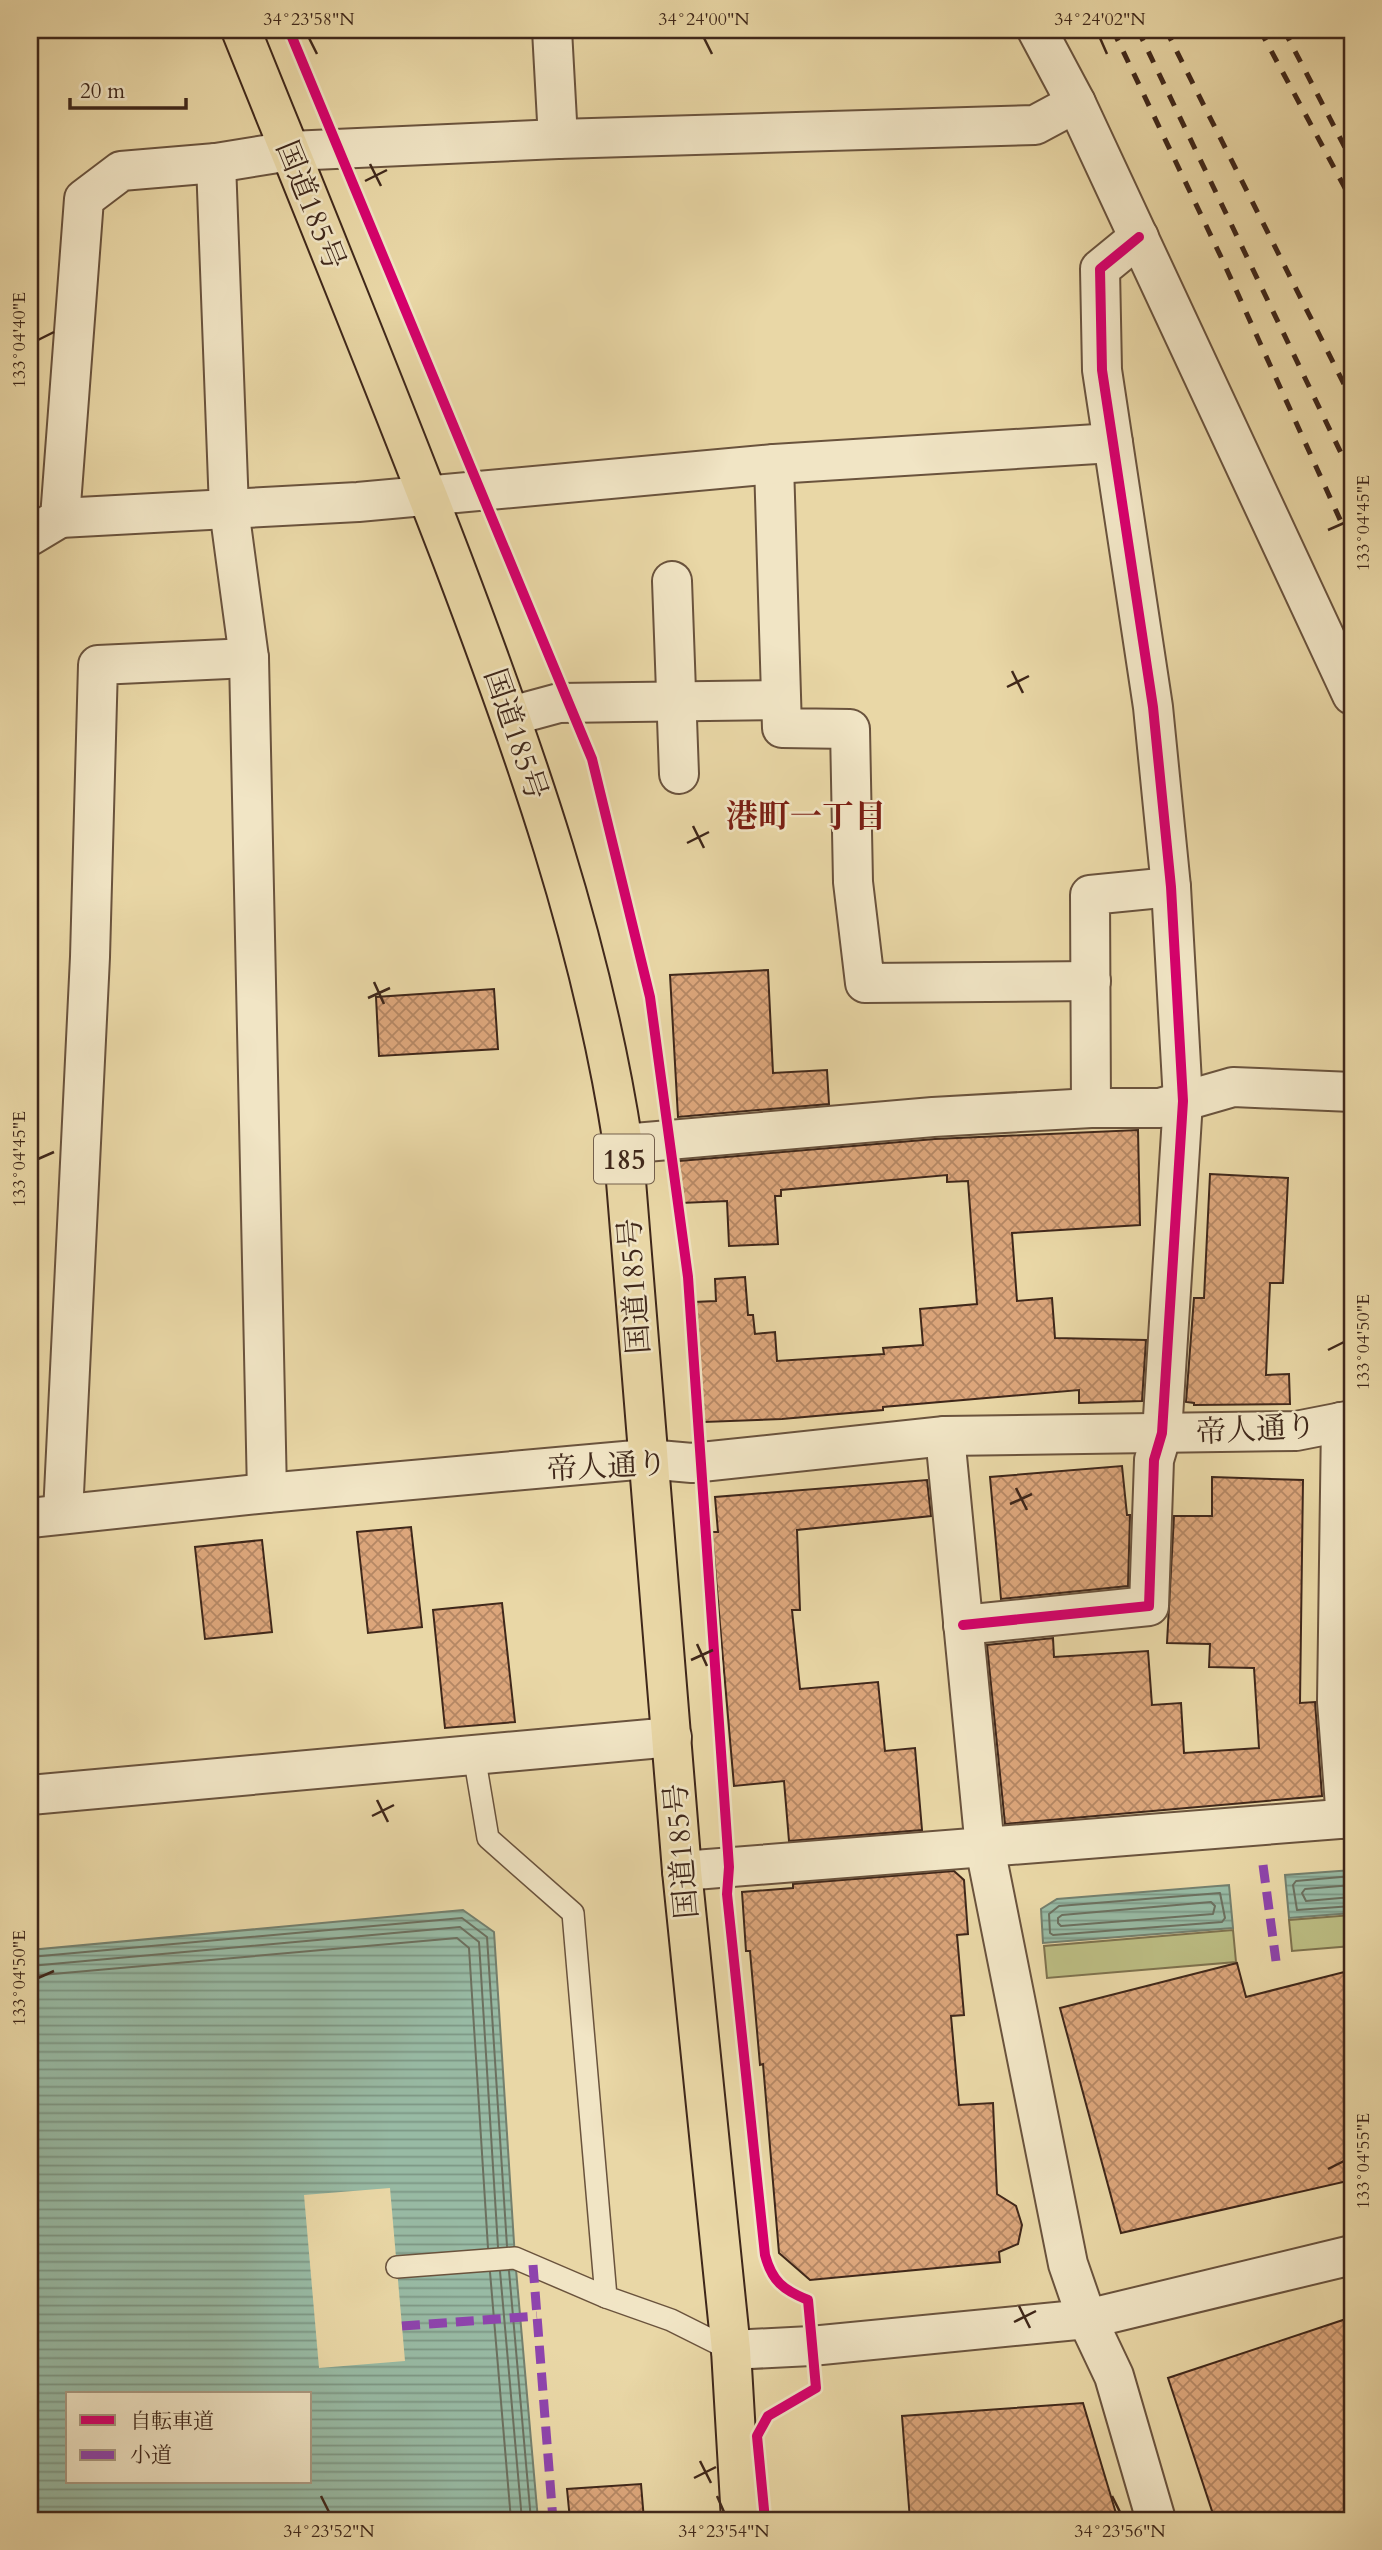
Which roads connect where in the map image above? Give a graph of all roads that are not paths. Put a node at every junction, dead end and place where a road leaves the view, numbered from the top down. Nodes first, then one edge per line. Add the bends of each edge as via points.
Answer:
1 (241, 30) edge
2 (552, 30) edge
3 (1037, 30) edge
4 (1076, 103) junction
5 (558, 139) junction
6 (290, 152) junction
7 (216, 163) junction
8 (1139, 237) junction
9 (1113, 443) junction
10 (774, 464) junction
11 (427, 495) junction
12 (229, 509) junction
13 (45, 527) edge
14 (672, 581) dead end
15 (248, 658) junction
16 (1352, 695) edge
17 (780, 700) junction
18 (678, 702) junction
19 (512, 716) junction
20 (680, 774) dead end
21 (1171, 887) junction
22 (1091, 981) junction
23 (1352, 1092) edge
24 (1183, 1101) junction
25 (1091, 1108) junction
26 (623, 1144) junction
27 (1346, 1421) edge
28 (1162, 1433) junction
29 (945, 1436) junction
30 (647, 1460) junction
31 (267, 1493) junction
32 (46, 1516) edge
33 (963, 1625) junction
34 (672, 1737) junction
35 (474, 1755) junction
36 (30, 1795) edge
37 (1349, 1819) edge
38 (985, 1848) junction
39 (682, 1871) junction
40 (1352, 2255) edge
41 (397, 2267) dead end
42 (606, 2297) junction
43 (1087, 2319) junction
44 (731, 2350) junction
45 (741, 2520) edge
46 (1156, 2520) edge

1 - 6 highway, 国道185号 / 185
2 - 5 street
3 - 4 street
4 - 5 street via 1035,125
4 - 8 street
5 - 6 street
6 - 7 street
6 - 11 highway, 国道185号 / 185
7 - 12 street
7 - 13 street via 121,171 84,199
8 - 9 street via 1100,269 1102,370
8 - 16 street
9 - 10 street
9 - 21 street via 1153,707
10 - 11 street
10 - 17 street
11 - 12 street
11 - 19 highway, 国道185号 / 185
12 - 13 street
12 - 15 street
14 - 18 street
15 - 31 street
15 - 32 street via 98,665 90,957
17 - 18 street
17 - 22 street via 782,729 850,729 853,882 864,983
18 - 19 street via 559,703
18 - 20 street
19 - 26 highway, 国道185号 / 185 via 584,951 610,1060
21 - 22 street via 1090,895
21 - 24 street
22 - 25 street
23 - 24 street via 1233,1087
24 - 25 street via 1160,1108
24 - 28 street
25 - 26 street
26 - 30 highway, 国道185号 / 185
27 - 28 street, 帝人通り via 1296,1432
27 - 37 street via 1337,1702
28 - 29 street, 帝人通り
28 - 33 street via 1154,1460 1149,1606
29 - 30 street, 帝人通り via 692,1463
29 - 33 street
30 - 31 street, 帝人通り
30 - 34 highway, 国道185号 / 185
31 - 32 street, 帝人通り
33 - 38 street
34 - 35 street
34 - 39 highway, 国道185号 / 185
35 - 36 street
35 - 42 lane via 488,1838 573,1913
37 - 38 street
38 - 39 street
38 - 43 street via 1068,2264
39 - 44 highway, 国道185号 / 185
40 - 43 street
41 - 42 lane via 515,2258
42 - 44 lane via 671,2320
43 - 44 street
43 - 46 street via 1114,2376
44 - 45 highway, 国道185号 / 185

